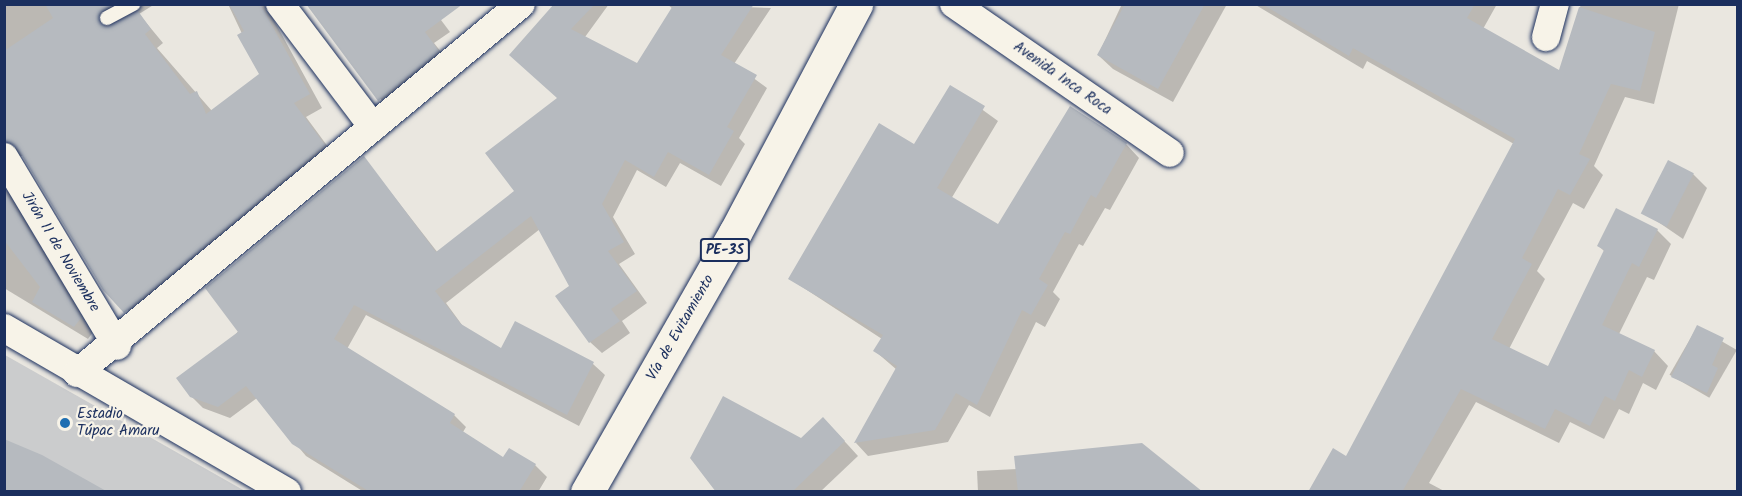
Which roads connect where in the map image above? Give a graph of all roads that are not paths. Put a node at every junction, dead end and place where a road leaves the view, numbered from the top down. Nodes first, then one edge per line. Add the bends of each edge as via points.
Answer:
1 (132, 4) edge
2 (280, 4) edge
3 (521, 4) edge
4 (856, 4) edge
5 (954, 4) edge
6 (1555, 4) edge
7 (107, 18) dead end
8 (1546, 37) dead end
9 (374, 127) junction
10 (1170, 153) dead end
11 (4, 157) edge
12 (4, 328) edge
13 (117, 346) junction
14 (77, 374) junction
15 (287, 492) edge
16 (587, 492) edge

1 - 7 lane
2 - 9 street
3 - 9 street
4 - 16 highway, Vía de Evitamiento / PE-3S via 735,232
5 - 10 street, Avenida Inca Roca
6 - 8 street
9 - 13 street
11 - 13 street, Jirón 11 de Noviembre
12 - 14 street
13 - 14 street
14 - 15 street

